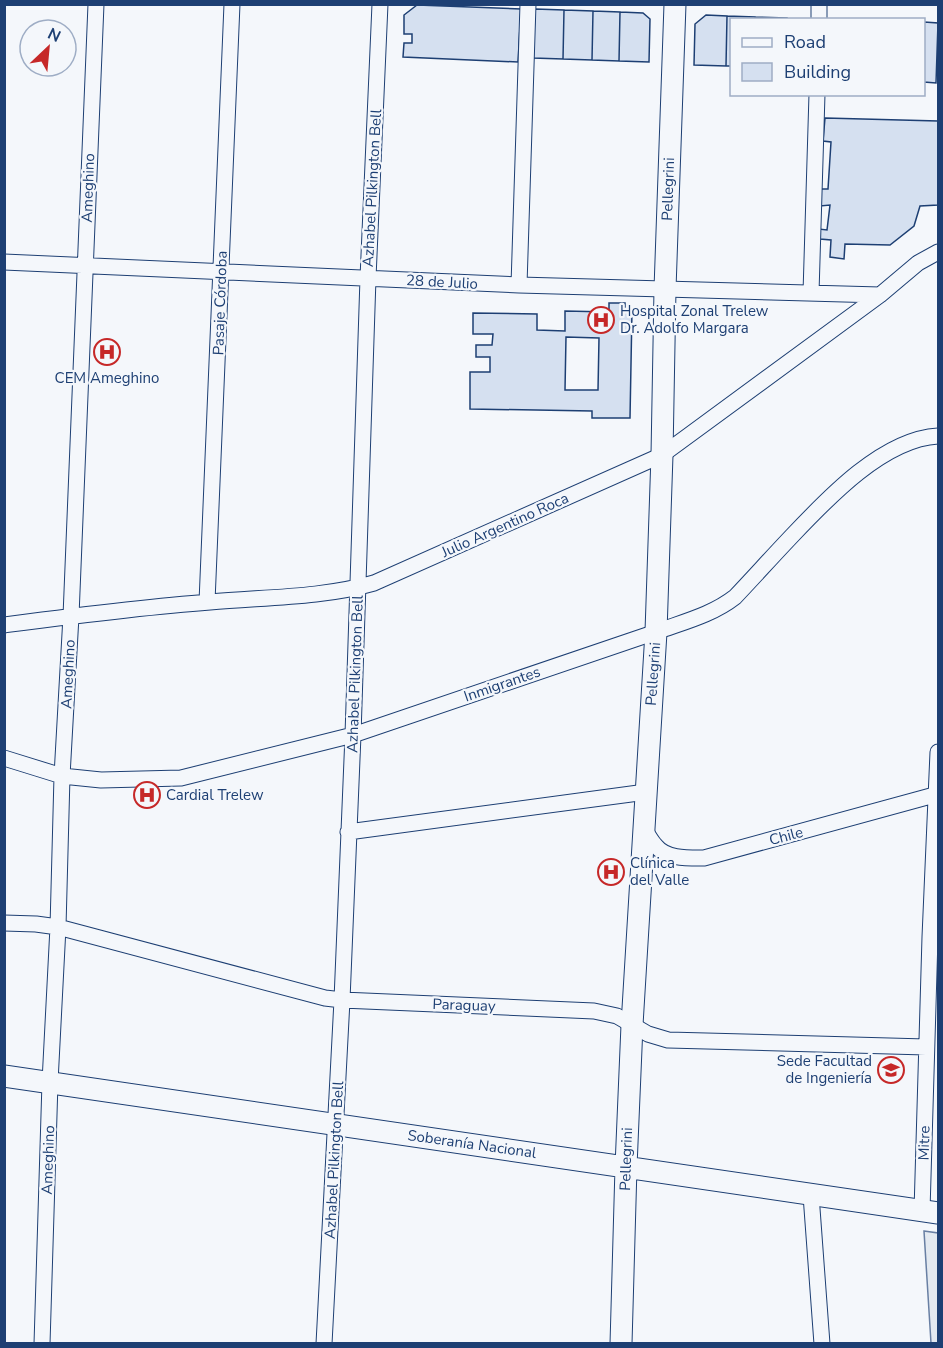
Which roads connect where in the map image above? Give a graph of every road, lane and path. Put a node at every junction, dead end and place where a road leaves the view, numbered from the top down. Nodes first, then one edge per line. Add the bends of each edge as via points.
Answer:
1 (96, 4) edge
2 (232, 4) edge
3 (380, 4) edge
4 (528, 4) edge
5 (675, 4) edge
6 (817, 96) edge
7 (939, 252) edge
8 (4, 262) edge
9 (85, 266) junction
10 (221, 272) junction
11 (368, 278) junction
12 (519, 285) junction
13 (665, 288) junction
14 (811, 293) junction
15 (880, 295) junction
16 (939, 436) edge
17 (663, 455) junction
18 (359, 588) junction
19 (207, 602) junction
20 (71, 616) junction
21 (4, 625) edge
22 (656, 632) junction
23 (353, 735) junction
24 (939, 752) edge
25 (4, 758) edge
26 (62, 776) junction
27 (646, 792) junction
28 (938, 794) edge
29 (644, 828) junction
30 (348, 832) junction
31 (4, 923) edge
32 (58, 927) junction
33 (934, 936) edge
34 (342, 1000) junction
35 (632, 1025) junction
36 (927, 1047) junction
37 (4, 1076) edge
38 (932, 1080) edge
39 (50, 1082) junction
40 (336, 1124) junction
41 (626, 1167) junction
42 (811, 1195) junction
43 (930, 1212) edge
44 (42, 1344) edge
45 (324, 1344) edge
46 (621, 1344) edge
47 (822, 1344) edge

1 - 9 street, Ameghino
2 - 10 street, Pasaje Córdoba
3 - 11 street, Azhabel Pilkington Bell
4 - 12 street
5 - 13 street, Pellegrini
6 - 14 street
7 - 15 street, Julio Argentino Roca via 918,263
8 - 9 street, 28 de Julio
9 - 10 street, 28 de Julio
9 - 20 street, Ameghino
10 - 11 street, 28 de Julio
10 - 19 street, Pasaje Córdoba
11 - 12 street, 28 de Julio
11 - 18 street, Azhabel Pilkington Bell
12 - 13 street, 28 de Julio
13 - 14 street, 28 de Julio
13 - 17 street, Pellegrini
14 - 15 street, 28 de Julio
15 - 17 street, Julio Argentino Roca
16 - 22 street, Inmigrantes via 906,444 870,463 825,501 721,608
17 - 18 street, Julio Argentino Roca
17 - 22 street, Pellegrini
18 - 19 street, Julio Argentino Roca
18 - 23 street, Azhabel Pilkington Bell
19 - 20 street, Julio Argentino Roca
20 - 21 street, Julio Argentino Roca
20 - 26 street, Ameghino
22 - 23 street, Inmigrantes
22 - 27 street, Pellegrini
23 - 26 street, Inmigrantes via 181,778 101,780
23 - 30 street, Azhabel Pilkington Bell
24 - 28 street, Mitre
25 - 26 street, Inmigrantes
26 - 32 street, Ameghino
27 - 29 street, Pellegrini
27 - 30 street
28 - 29 street, Chile via 704,858 665,853
28 - 33 street, Mitre
29 - 35 street, Pellegrini
30 - 34 street, Azhabel Pilkington Bell
31 - 32 street, Paraguay
32 - 34 street, Paraguay
32 - 39 street, Ameghino
33 - 36 street, Mitre
34 - 35 street, Paraguay via 594,1011 618,1016
34 - 40 street, Azhabel Pilkington Bell
35 - 36 street, Paraguay via 668,1040
35 - 41 street, Pellegrini
36 - 38 street, Mitre
37 - 39 street, Soberanía Nacional
38 - 43 street, Mitre
39 - 40 street, Soberanía Nacional
39 - 44 street, Ameghino
40 - 41 street, Soberanía Nacional
40 - 45 street, Azhabel Pilkington Bell
41 - 42 street, Soberanía Nacional
41 - 46 street, Pellegrini
42 - 43 street, Soberanía Nacional
42 - 47 street

